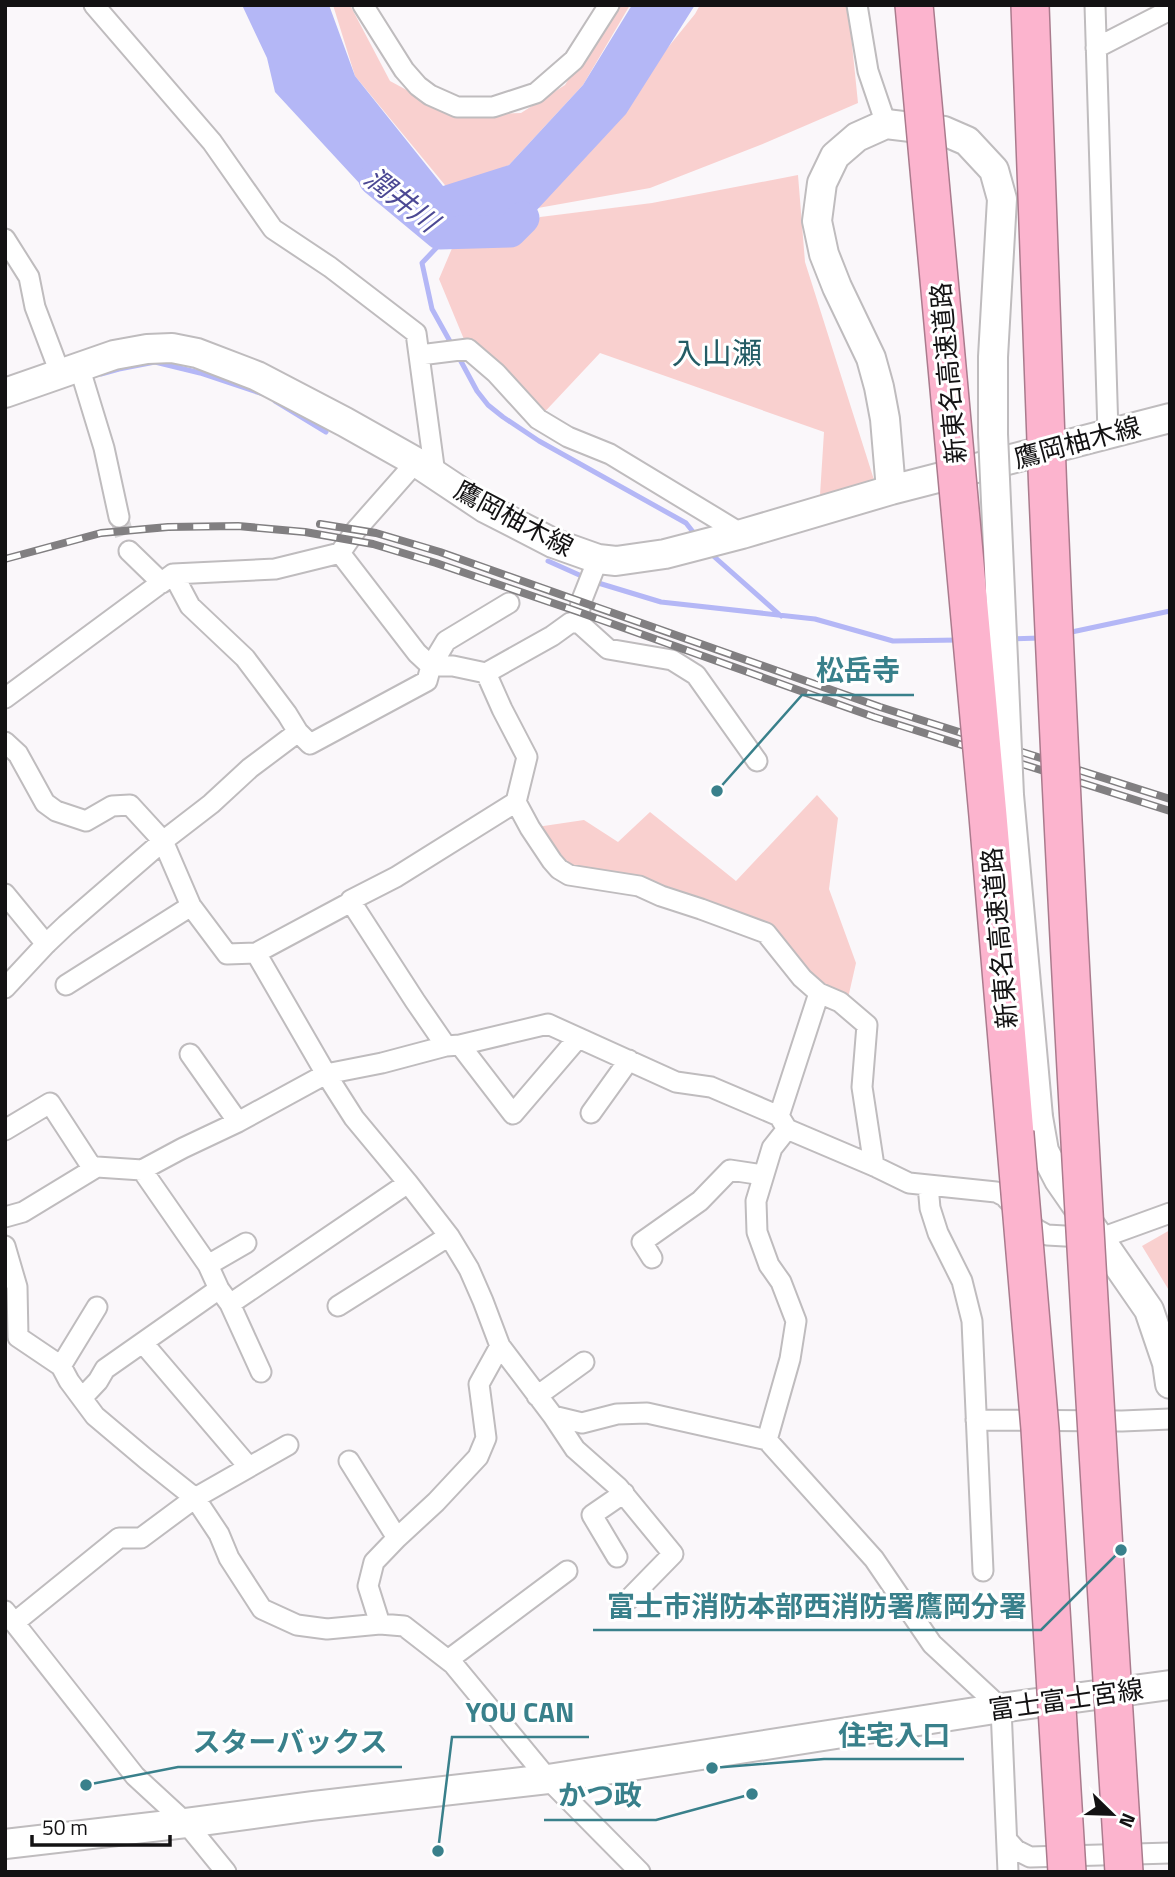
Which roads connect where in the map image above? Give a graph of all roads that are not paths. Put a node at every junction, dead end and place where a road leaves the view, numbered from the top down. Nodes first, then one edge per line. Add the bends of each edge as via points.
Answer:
1 (94, 5) edge
2 (363, 5) edge
3 (609, 5) edge
4 (856, 5) edge
5 (914, 5) edge
6 (1030, 5) edge
7 (1095, 5) edge
8 (1170, 10) edge
9 (1096, 48) junction
10 (886, 124) junction
11 (5, 239) edge
12 (420, 355) junction
13 (77, 375) junction
14 (5, 393) edge
15 (1170, 418) edge
16 (1108, 433) junction
17 (425, 468) junction
18 (891, 491) junction
19 (119, 517) tunnel mouth
20 (742, 534) junction
21 (129, 551) tunnel mouth
22 (340, 553) junction
23 (598, 559) junction
24 (167, 578) junction
25 (509, 603) dead end
26 (578, 622) junction
27 (431, 666) junction
28 (486, 673) junction
29 (5, 698) edge
30 (298, 732) junction
31 (5, 742) edge
32 (757, 761) dead end
33 (516, 802) junction
34 (163, 841) junction
35 (5, 894) edge
36 (351, 902) junction
37 (191, 906) junction
38 (46, 944) junction
39 (256, 953) junction
40 (66, 985) dead end
41 (5, 988) edge
42 (819, 993) junction
43 (578, 1038) junction
44 (453, 1045) junction
45 (190, 1054) dead end
46 (629, 1060) junction
47 (326, 1074) junction
48 (591, 1114) dead end
49 (238, 1122) junction
50 (783, 1123) junction
51 (5, 1130) edge
52 (874, 1166) junction
53 (93, 1169) junction
54 (142, 1170) junction
55 (762, 1175) junction
56 (408, 1183) junction
57 (928, 1185) junction
58 (1170, 1213) edge
59 (5, 1217) edge
60 (449, 1236) junction
61 (1101, 1238) junction
62 (246, 1243) dead end
63 (5, 1246) edge
64 (652, 1258) dead end
65 (208, 1265) junction
66 (225, 1296) junction
67 (338, 1306) dead end
68 (97, 1307) dead end
69 (12, 1342) edge
70 (144, 1343) junction
71 (500, 1346) junction
72 (584, 1362) dead end
73 (61, 1366) junction
74 (261, 1372) dead end
75 (1170, 1384) edge
76 (537, 1396) junction
77 (82, 1398) junction
78 (553, 1416) junction
79 (1170, 1419) edge
80 (976, 1420) junction
81 (767, 1440) junction
82 (288, 1445) dead end
83 (349, 1461) dead end
84 (248, 1466) junction
85 (624, 1493) junction
86 (195, 1498) junction
87 (397, 1538) junction
88 (617, 1557) dead end
89 (567, 1571) dead end
90 (983, 1571) dead end
91 (629, 1599) dead end
92 (10, 1617) edge
93 (380, 1624) junction
94 (448, 1660) junction
95 (1170, 1685) edge
96 (1001, 1708) junction
97 (548, 1779) junction
98 (186, 1823) junction
99 (1007, 1840) junction
100 (5, 1844) edge
101 (1170, 1853) edge
102 (226, 1872) edge
103 (640, 1872) edge
104 (1008, 1872) edge
105 (1067, 1872) edge
106 (1124, 1872) edge

1 - 12 street via 212,142 273,229 416,333
2 - 3 street via 418,86 457,107 493,107 536,93 574,60
4 - 10 street via 868,71
5 - 105 highway, 新東名高速道路, bridge via 1037,1401
6 - 106 highway, bridge via 1066,894
7 - 9 street
8 - 9 street
9 - 16 street
10 - 18 main road via 857,137 835,156 822,183 817,221 837,287 871,358 885,419
10 - 61 main road, bridge via 944,131 967,141 994,170 1002,199 993,434 1009,795 1038,1117 1044,1151 1059,1180
11 - 13 street via 29,276 35,307
12 - 17 street
12 - 20 street via 468,349 538,419 610,454
13 - 14 main road, 鷹岡柚木線
13 - 17 main road, 鷹岡柚木線 via 114,355 147,348 197,353 257,376
13 - 19 street via 104,448
15 - 16 main road, 鷹岡柚木線
16 - 18 main road, 鷹岡柚木線
17 - 22 street via 356,530
17 - 23 main road, 鷹岡柚木線 via 485,508 553,543
18 - 20 main road, 鷹岡柚木線
20 - 23 main road, 鷹岡柚木線 via 665,554
21 - 24 street
22 - 24 street via 275,569
22 - 27 street
23 - 26 street
24 - 29 street
24 - 30 street via 245,658
25 - 27 street via 446,641
26 - 28 street
26 - 32 street via 608,649 672,660 696,675
27 - 28 street
27 - 30 street via 427,681 310,744
28 - 33 street via 527,757
30 - 34 street
31 - 34 street via 56,811 86,821 113,806 130,805
33 - 36 street
33 - 42 street via 559,869 569,875 639,886 766,933
34 - 37 street
34 - 38 street
35 - 38 street
36 - 39 street
36 - 44 street via 415,1001
37 - 39 street via 227,954
37 - 40 street
38 - 41 street
39 - 47 street
42 - 50 street
42 - 52 street via 840,1002 867,1024 862,1087
43 - 44 street via 548,1024
43 - 44 street via 513,1114
43 - 46 street
44 - 47 street
45 - 49 street
46 - 48 street
46 - 50 street via 676,1082 711,1087
47 - 49 street
47 - 56 street via 354,1118
49 - 54 street
50 - 52 street
50 - 55 street
51 - 53 street via 50,1103
52 - 57 street via 909,1183
53 - 54 street
53 - 59 street via 23,1212
54 - 65 street
55 - 64 street via 730,1170 700,1201 642,1242
55 - 81 street via 755,1201 757,1232 796,1321
56 - 60 street
56 - 66 street
57 - 61 street via 996,1192 1047,1235
57 - 80 street via 937,1233 961,1281 972,1321
58 - 61 street
60 - 67 street
60 - 71 street via 469,1269
61 - 75 main road via 1150,1310
62 - 65 street
63 - 69 street via 18,1287
65 - 66 street
66 - 70 street
66 - 74 street
68 - 73 street
69 - 73 street
70 - 77 street via 105,1369
70 - 84 street
71 - 76 street
71 - 87 street via 479,1384 486,1438 478,1457
72 - 76 street
73 - 77 street
76 - 78 street
77 - 86 street via 95,1416
78 - 81 street via 582,1423 617,1414 647,1413
78 - 85 street via 575,1449
79 - 80 street
80 - 90 street
81 - 96 street via 874,1559 932,1644
82 - 84 street
83 - 87 street
84 - 86 street
85 - 88 street via 592,1515
85 - 91 street via 673,1554
86 - 92 street via 141,1538 119,1538
86 - 93 street via 262,1609 297,1625 327,1629
87 - 93 street via 374,1562 368,1586
89 - 94 street
92 - 98 street via 135,1776
93 - 94 street via 404,1626
94 - 97 street
95 - 96 main road, 富士富士宮線
96 - 97 main road, 富士富士宮線
96 - 99 street
97 - 98 main road, 富士富士宮線
97 - 103 street
98 - 100 main road, 富士富士宮線
98 - 102 street
99 - 101 street via 1030,1857
99 - 104 street

